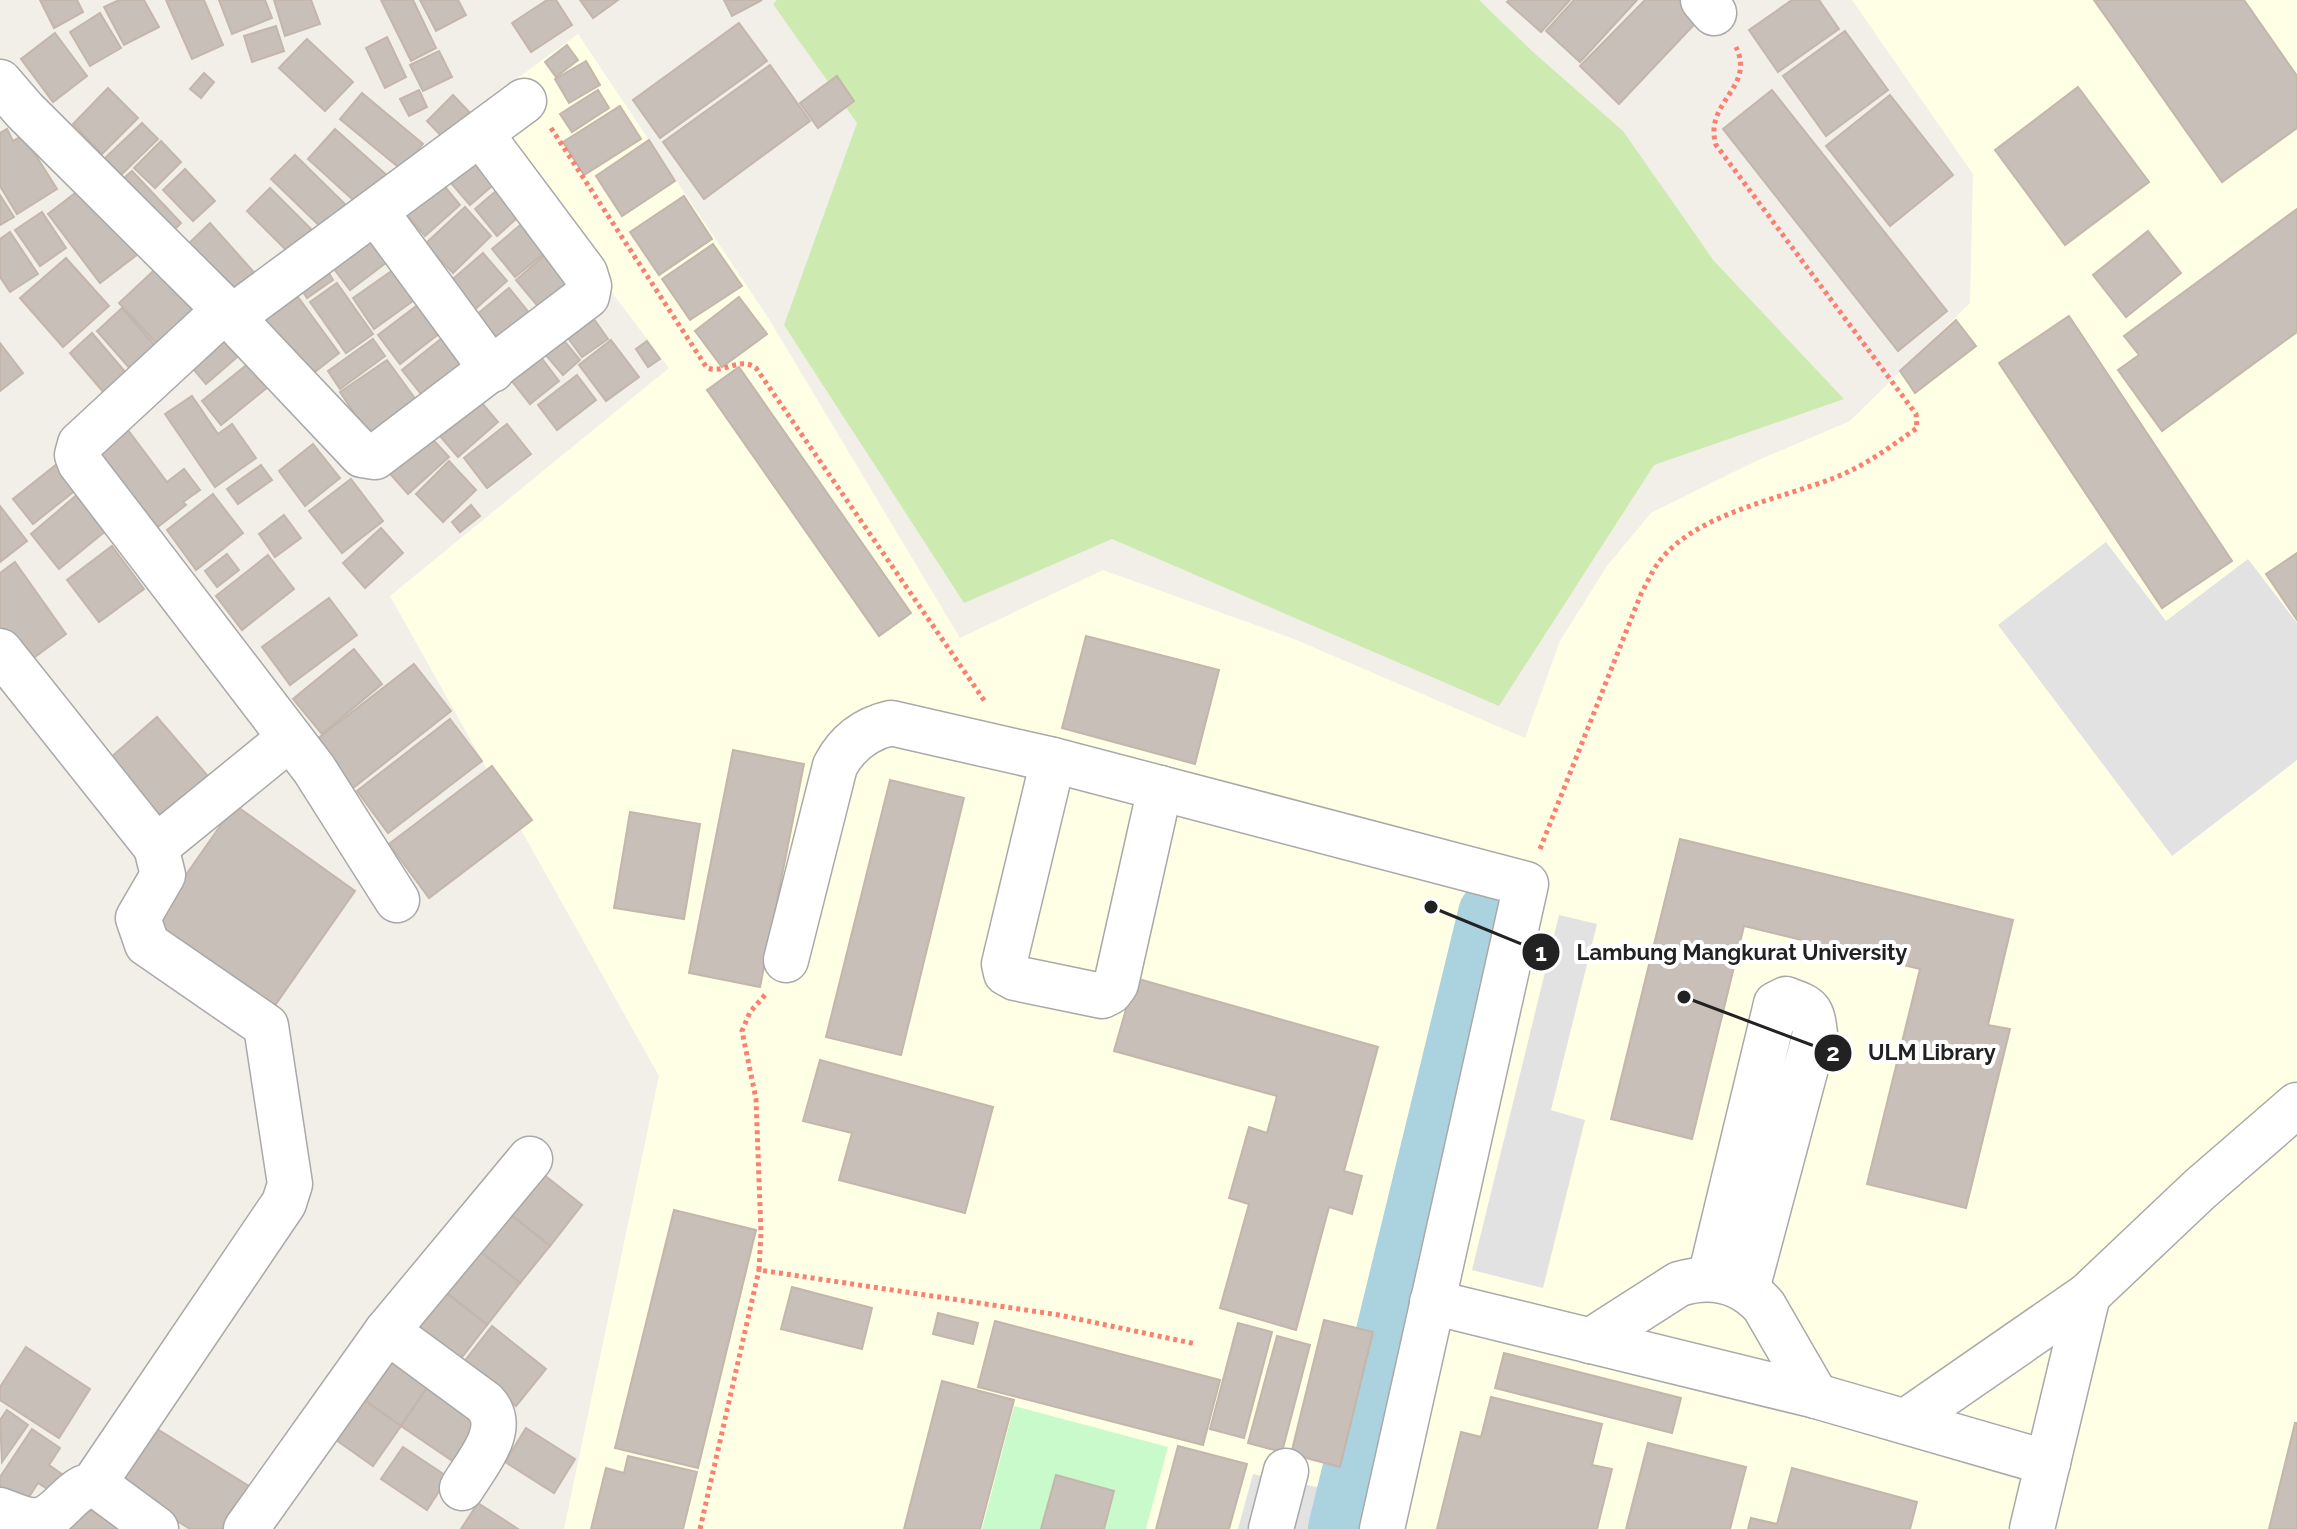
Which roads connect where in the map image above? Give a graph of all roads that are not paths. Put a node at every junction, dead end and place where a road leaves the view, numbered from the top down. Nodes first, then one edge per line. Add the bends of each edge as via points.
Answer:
1 (0, 82) edge
2 (524, 101) road end
3 (481, 134) junction
4 (376, 212) junction
5 (228, 313) junction
6 (492, 370) junction
7 (0, 651) edge
8 (290, 738) junction
9 (1036, 756) junction
10 (1160, 788) junction
11 (156, 847) junction
12 (397, 900) dead end
13 (786, 960) road end
14 (2297, 1105) edge
15 (530, 1159) dead end
16 (1728, 1284) junction
17 (2088, 1295) junction
18 (1432, 1302) junction
19 (387, 1331) junction
20 (1590, 1341) junction
21 (1816, 1396) junction
22 (1906, 1421) junction
23 (2048, 1463) junction
24 (1286, 1471) dead end
25 (93, 1485) junction
26 (462, 1488) dead end
27 (25, 1520) edge
28 (156, 1529) edge
29 (246, 1529) edge
30 (1271, 1529) edge
31 (1382, 1529) edge
32 (2032, 1529) edge

1 - 5 street
2 - 3 street
3 - 4 street
3 - 6 street via 585,273 589,286 587,296
4 - 5 street
4 - 6 street
5 - 6 street via 368,458
5 - 8 street via 80,444 77,455
7 - 11 street
8 - 11 street
8 - 12 street
9 - 10 street
9 - 10 street via 1004,964 1015,978 1102,996 1110,992
9 - 13 street via 891,723 856,739 835,766
10 - 18 street via 1526,884
11 - 25 street via 163,875 138,918 147,944 266,1026 290,1184 284,1203
14 - 17 street
15 - 19 street
16 - 16 street via 1776,1004 1786,999 1811,1011 1815,1034
16 - 20 street via 1695,1279 1679,1284
16 - 21 street via 1764,1306
17 - 22 street
17 - 23 street
18 - 20 street
18 - 31 street
19 - 26 street via 485,1403 495,1417 495,1430
19 - 29 street
20 - 21 street
21 - 22 street
22 - 23 street
23 - 32 street
24 - 30 street
25 - 27 street via 82,1487 56,1513
25 - 28 street

